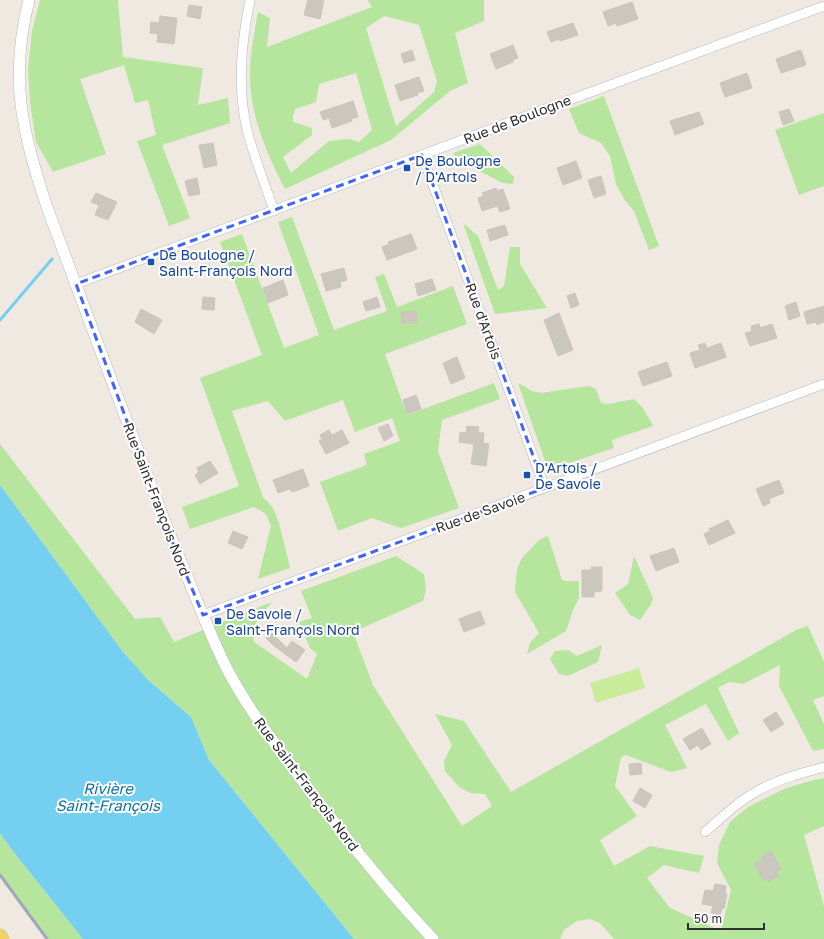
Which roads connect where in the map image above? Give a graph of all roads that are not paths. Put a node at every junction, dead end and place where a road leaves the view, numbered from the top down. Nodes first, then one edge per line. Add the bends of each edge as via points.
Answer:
1 (29, 0) edge
2 (250, 0) edge
3 (824, 6) edge
4 (422, 155) junction
5 (274, 211) junction
6 (76, 284) junction
7 (824, 384) edge
8 (545, 488) junction
9 (203, 615) junction
10 (824, 767) edge
11 (705, 832) dead end
12 (0, 936) edge
13 (2, 939) edge
14 (433, 939) edge

1 - 6 street, Rue Saint-François Nord via 20,52 22,118 47,207
2 - 5 street via 243,48 242,95 248,131
3 - 4 street, Rue de Boulogne
4 - 5 street, Rue de Boulogne
4 - 8 street, Rue d'Artois
5 - 6 street, Rue de Boulogne
6 - 9 street, Rue Saint-François Nord via 162,514
7 - 8 street, Rue de Savoie
8 - 9 street, Rue de Savoie
9 - 14 street, Rue Saint-François Nord via 239,691 267,733 382,882
10 - 11 street via 760,789 732,808
12 - 13 main road

